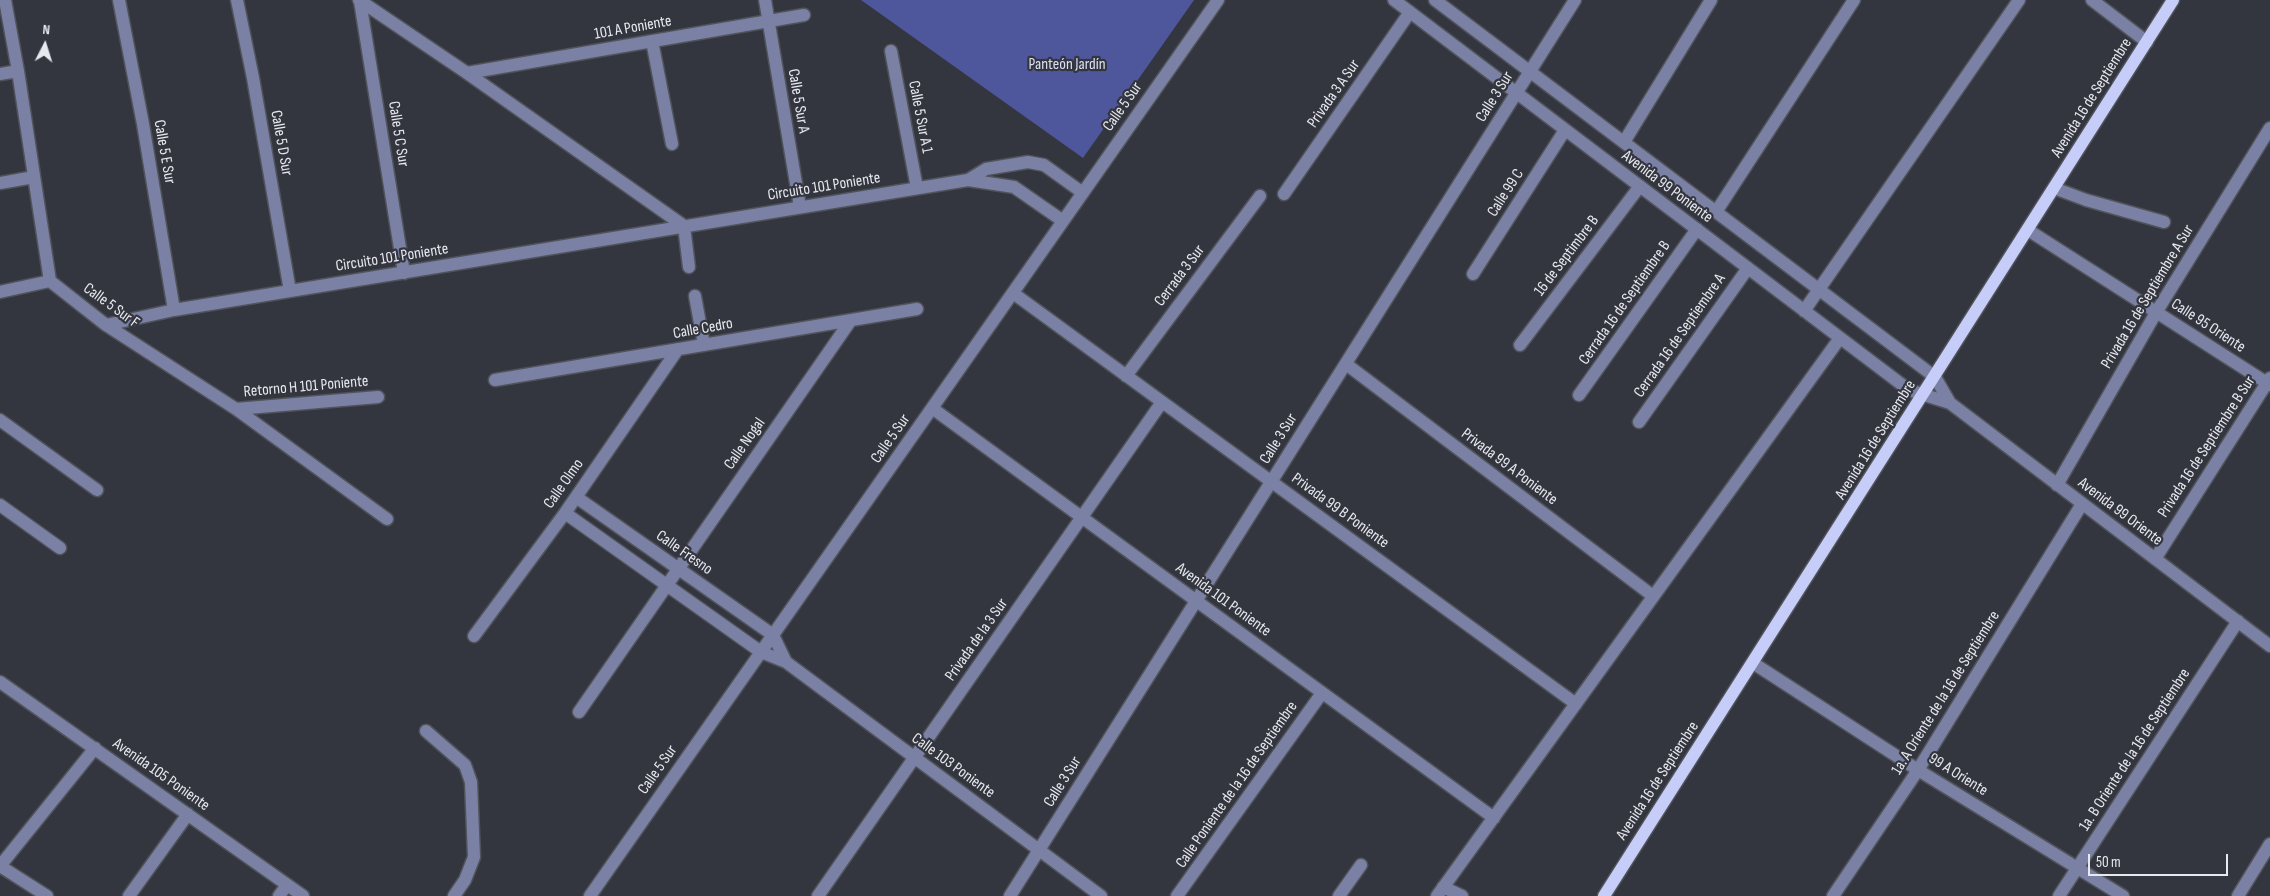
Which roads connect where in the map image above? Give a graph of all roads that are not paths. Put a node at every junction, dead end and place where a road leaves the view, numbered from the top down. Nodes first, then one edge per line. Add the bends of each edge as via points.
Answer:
1 (5, 0) edge
2 (119, 0) edge
3 (237, 0) edge
4 (360, 0) edge
5 (765, 0) edge
6 (1218, 0) edge
7 (1394, 0) edge
8 (1435, 0) edge
9 (1575, 0) edge
10 (1711, 0) edge
11 (1854, 0) edge
12 (2019, 0) edge
13 (2092, 0) edge
14 (2173, 0) edge
15 (1410, 12) junction
16 (804, 15) dead end
17 (767, 21) junction
18 (652, 41) junction
19 (2147, 42) junction
20 (891, 51) dead end
21 (18, 71) junction
22 (1530, 72) junction
23 (467, 73) junction
24 (0, 74) edge
25 (1517, 93) junction
26 (2270, 128) edge
27 (1565, 130) junction
28 (1624, 142) junction
29 (672, 144) dead end
30 (34, 177) junction
31 (968, 180) junction
32 (0, 183) edge
33 (1640, 186) junction
34 (917, 188) junction
35 (2054, 188) junction
36 (1083, 193) junction
37 (1284, 194) dead end
38 (1260, 196) dead end
39 (800, 207) junction
40 (1716, 212) junction
41 (1063, 221) junction
42 (2164, 222) dead end
43 (684, 226) junction
44 (1697, 230) junction
45 (2028, 230) junction
46 (689, 267) dead end
47 (1748, 268) junction
48 (404, 272) junction
49 (1473, 274) dead end
50 (50, 281) junction
51 (1819, 290) junction
52 (290, 291) junction
53 (0, 292) edge
54 (1013, 292) junction
55 (694, 296) dead end
56 (917, 309) dead end
57 (174, 310) junction
58 (1804, 311) junction
59 (2157, 311) junction
60 (851, 320) junction
61 (106, 326) junction
62 (1840, 338) junction
63 (704, 345) junction
64 (1520, 345) dead end
65 (678, 349) junction
66 (1346, 364) junction
67 (1126, 376) junction
68 (1935, 377) junction
69 (495, 380) dead end
70 (2269, 382) edge
71 (1580, 395) dead end
72 (1924, 395) junction
73 (378, 397) dead end
74 (1162, 402) junction
75 (1950, 403) junction
76 (932, 408) junction
77 (236, 409) junction
78 (0, 420) edge
79 (1639, 422) dead end
80 (1272, 482) junction
81 (2057, 485) junction
82 (97, 490) dead end
83 (576, 497) junction
84 (2082, 504) junction
85 (0, 505) edge
86 (565, 513) junction
87 (1082, 517) junction
88 (387, 519) dead end
89 (60, 548) dead end
90 (2155, 558) junction
91 (678, 569) junction
92 (667, 585) junction
93 (1653, 596) junction
94 (1197, 601) junction
95 (2238, 622) junction
96 (773, 635) junction
97 (474, 636) dead end
98 (2270, 646) edge
99 (761, 652) junction
100 (786, 662) junction
101 (1753, 663) junction
102 (0, 682) edge
103 (1322, 692) junction
104 (1576, 704) junction
105 (579, 712) dead end
106 (426, 731) dead end
107 (95, 748) junction
108 (914, 758) junction
109 (1918, 770) junction
110 (188, 814) junction
111 (1494, 818) junction
112 (2270, 844) edge
113 (1039, 850) junction
114 (0, 866) edge
115 (1361, 866) dead end
116 (2077, 868) junction
117 (287, 885) junction
118 (1440, 892) edge
119 (47, 896) edge
120 (129, 896) edge
121 (279, 896) edge
122 (303, 896) edge
123 (454, 896) edge
124 (590, 896) edge
125 (818, 896) edge
126 (1010, 896) edge
127 (1101, 896) edge
128 (1177, 896) edge
129 (1339, 896) edge
130 (1462, 896) edge
131 (1604, 896) edge
132 (1833, 896) edge
133 (2059, 896) edge
134 (2122, 896) edge
135 (2238, 896) edge

1 - 21 street
2 - 57 street, Calle 5 E Sur
3 - 52 street, Calle 5 D Sur
4 - 23 street
4 - 48 street, Calle 5 C Sur
5 - 17 street, Calle 5 Sur A
6 - 36 street, Calle 5 Sur
7 - 15 street, Avenida 99 Poniente
8 - 22 street, Avenida 99 Poniente
9 - 22 street, Calle 3 Sur
10 - 28 street
11 - 40 street
12 - 51 street
13 - 19 street
14 - 19 main road, Avenida 16 de Septiembre
15 - 25 street, Avenida 99 Poniente
15 - 37 street, Privada 3 A Sur
16 - 17 street, 101 A Poniente
17 - 18 street, 101 A Poniente
17 - 39 street, Calle 5 Sur A
18 - 23 street, 101 A Poniente
18 - 29 street
19 - 35 main road, Avenida 16 de Septiembre
20 - 34 street, Calle 5 Sur A 1
21 - 24 street
21 - 30 street
22 - 25 street, Calle 3 Sur
22 - 28 street, Avenida 99 Poniente
23 - 43 street
25 - 27 street, Avenida 99 Poniente
25 - 66 street, Calle 3 Sur
26 - 59 street, Privada 16 de Septiembre A Sur
27 - 33 street, Avenida 99 Poniente
27 - 49 street, Calle 99 C
28 - 40 street, Avenida 99 Poniente
30 - 32 street
30 - 50 street
31 - 34 street, Circuito 101 Poniente
31 - 36 street, Circuito 101 Poniente via 986,169 1028,162 1044,165
31 - 41 street, Circuito 101 Poniente via 1014,187
33 - 44 street, Avenida 99 Poniente
33 - 64 street, 16 de Septimbre B
34 - 39 street, Circuito 101 Poniente
35 - 42 street
35 - 45 main road, Avenida 16 de Septiembre
36 - 41 street, Calle 5 Sur
38 - 67 street, Cerrada 3 Sur
39 - 43 street, Circuito 101 Poniente
40 - 51 street, Avenida 99 Poniente
41 - 54 street, Calle 5 Sur
43 - 46 street
43 - 48 street, Circuito 101 Poniente
44 - 47 street, Avenida 99 Poniente
44 - 71 street, Cerrada 16 de Septiembre B
45 - 59 street, Calle 95 Oriente
45 - 68 main road, Avenida 16 de Septiembre
47 - 58 street, Avenida 99 Poniente
47 - 79 street, Cerrada 16 de Septiembre A
48 - 52 street, Circuito 101 Poniente
50 - 53 street
50 - 61 street, Calle 5 Sur F
51 - 58 street
51 - 68 street, Avenida 99 Poniente
52 - 57 street, Circuito 101 Poniente
54 - 67 street, Privada 99 B Poniente
54 - 76 street, Calle 5 Sur
55 - 63 street
56 - 60 street, Calle Cedro
57 - 61 street, Circuito 101 Poniente
58 - 62 street, Avenida 99 Poniente
59 - 70 street, Calle 95 Oriente
59 - 81 street, Privada 16 de Septiembre A Sur
60 - 63 street, Calle Cedro
60 - 91 street, Calle Nogal
61 - 77 street, Calle 5 Sur F
62 - 72 street, Avenida 99 Poniente via 1909,390
62 - 93 street
63 - 65 street, Calle Cedro
65 - 69 street, Calle Cedro
65 - 83 street, Calle Olmo
66 - 80 street, Calle 3 Sur
66 - 93 street, Privada 99 A Poniente
67 - 74 street, Privada 99 B Poniente
68 - 72 main road, Avenida 16 de Septiembre
68 - 75 street, Avenida 99 Oriente
70 - 90 street, Privada 16 de Septiembre B Sur
72 - 75 street, Avenida 99 Oriente
72 - 101 main road, Avenida 16 de Septiembre
73 - 77 street, Retorno H 101 Poniente
74 - 80 street, Privada 99 B Poniente
74 - 87 street, Privada de la 3 Sur
75 - 81 street, Avenida 99 Oriente
76 - 87 street, Avenida 101 Poniente
76 - 96 street, Calle 5 Sur
77 - 88 street, Calle 5 Sur F
78 - 82 street
80 - 94 street, Calle 3 Sur
80 - 104 street, Privada 99 B Poniente
81 - 84 street, Avenida 99 Oriente
83 - 86 street, Calle Olmo
83 - 91 street, Calle Fresno
84 - 90 street, Avenida 99 Oriente
84 - 109 street, 1a. A Oriente de la 16 de Septiembre
85 - 89 street
86 - 92 street
86 - 97 street, Calle Olmo
87 - 94 street, Avenida 101 Poniente
87 - 108 street, Privada de la 3 Sur
90 - 95 street, Avenida 99 Oriente
91 - 92 street, Calle Nogal
91 - 96 street, Calle Fresno
92 - 99 street
92 - 105 street, Calle Nogal
93 - 104 street
94 - 103 street, Avenida 101 Poniente
94 - 113 street, Calle 3 Sur
95 - 98 street, Avenida 99 Oriente
95 - 116 street, 1a. B Oriente de la 16 de Septiembre
96 - 99 street, Calle 5 Sur
96 - 100 street, Calle 103 Poniente
99 - 100 street, Calle 103 Poniente
99 - 124 street, Calle 5 Sur
100 - 108 street, Calle 103 Poniente
101 - 109 street, 99 A Oriente
101 - 131 main road, Avenida 16 de Septiembre
102 - 107 street, Avenida 105 Poniente
103 - 111 street, Avenida 101 Poniente
103 - 128 street, Calle Poniente de la 16 de Septiembre
104 - 111 street
106 - 123 street via 465,765 471,782 474,856 465,880
107 - 110 street, Avenida 105 Poniente
107 - 114 street
108 - 113 street, Calle 103 Poniente
108 - 125 street, Privada de la 3 Sur
109 - 116 street, 99 A Oriente
109 - 132 street, 1a. A Oriente de la 16 de Septiembre
110 - 117 street, Avenida 105 Poniente
110 - 120 street
111 - 118 street
112 - 135 street
113 - 126 street, Calle 3 Sur
113 - 127 street, Calle 103 Poniente
114 - 119 street
115 - 129 street
116 - 133 street, 1a. B Oriente de la 16 de Septiembre
116 - 134 street, 99 A Oriente
117 - 121 street
117 - 122 street, Avenida 105 Poniente
118 - 130 street

